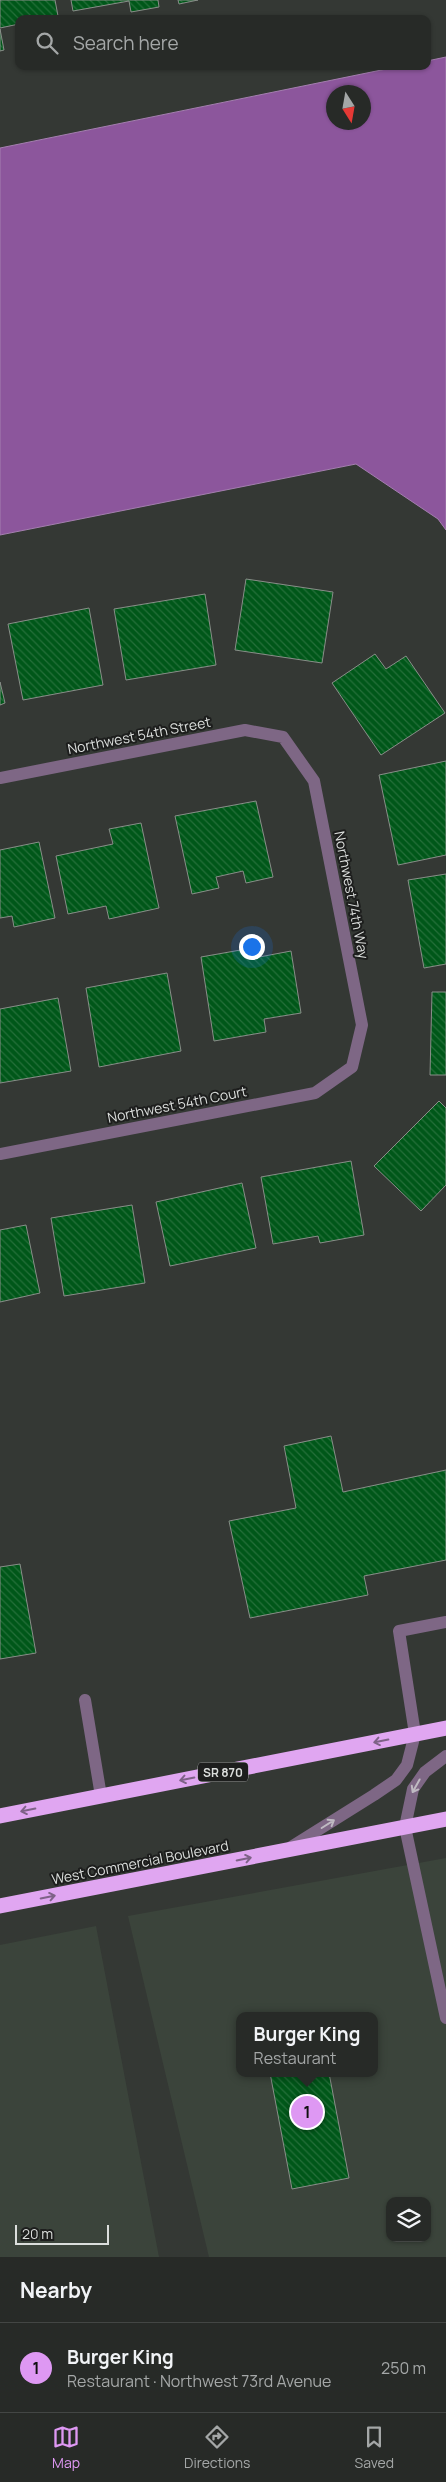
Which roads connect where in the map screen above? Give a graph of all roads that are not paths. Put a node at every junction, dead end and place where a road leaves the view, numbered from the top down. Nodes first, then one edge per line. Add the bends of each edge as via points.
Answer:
1 (283, 737) joint
2 (0, 778) edge
3 (352, 1067) joint
4 (0, 1154) edge
5 (446, 1622) edge
6 (86, 1700) dead end
7 (446, 1728) edge
8 (415, 1734) junction
9 (446, 1756) edge
10 (101, 1796) junction
11 (0, 1816) edge
12 (446, 1819) edge
13 (405, 1827) junction
14 (287, 1850) junction
15 (0, 1906) edge
16 (446, 2018) edge

1 - 2 street, Northwest 54th Street via 245,730
1 - 3 street, Northwest 74th Way via 314,781 362,1025
3 - 4 street, Northwest 54th Court via 315,1093
5 - 8 street via 399,1631
6 - 10 street
7 - 8 highway, SR 870
8 -> 10 highway, SR 870
14 -> 8 street, West Commercial Boulevard via 396,1780 407,1765
9 -> 13 street via 425,1772 413,1789
10 -> 11 highway, SR 870
12 - 13 highway, West Commercial Boulevard
13 - 14 highway, West Commercial Boulevard
13 - 16 street
15 -> 14 highway, West Commercial Boulevard

